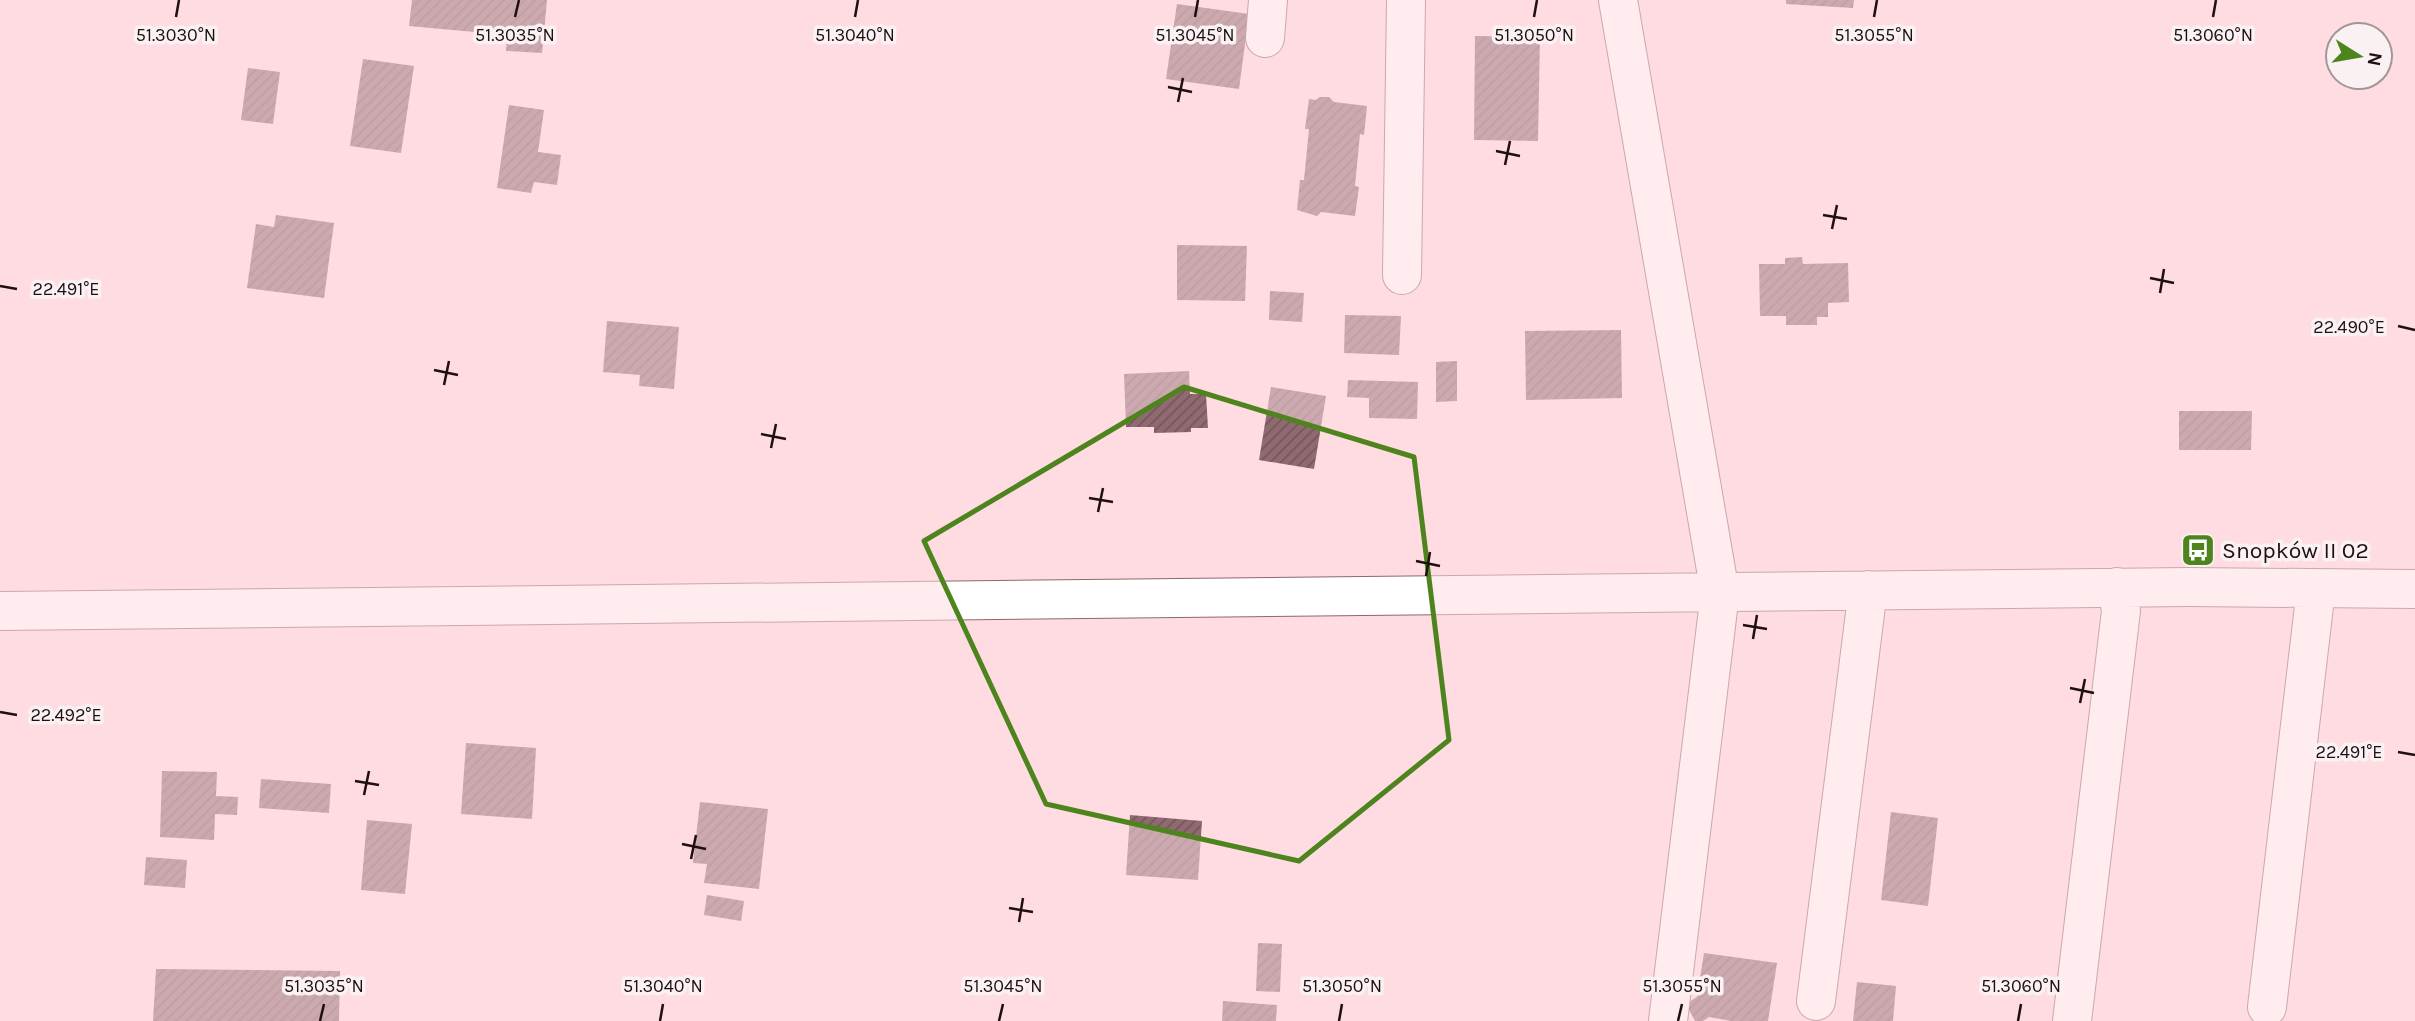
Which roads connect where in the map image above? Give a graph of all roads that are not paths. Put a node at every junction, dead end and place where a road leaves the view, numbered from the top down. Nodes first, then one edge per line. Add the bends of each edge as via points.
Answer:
1 (1268, 0) edge
2 (1406, 0) edge
3 (1618, 0) edge
4 (1265, 38) dead end
5 (1402, 275) dead end
6 (2117, 587) junction
7 (2316, 589) junction
8 (2415, 589) edge
9 (1868, 590) junction
10 (1720, 593) junction
11 (0, 611) edge
12 (1816, 1001) dead end
13 (2267, 1007) dead end
14 (1668, 1021) edge
15 (2072, 1021) edge

1 - 4 street
2 - 5 street
3 - 10 street
6 - 7 street
6 - 9 street
6 - 15 street via 2121,611
7 - 8 street
7 - 13 street
9 - 10 street
9 - 12 street
10 - 11 street
10 - 14 street

